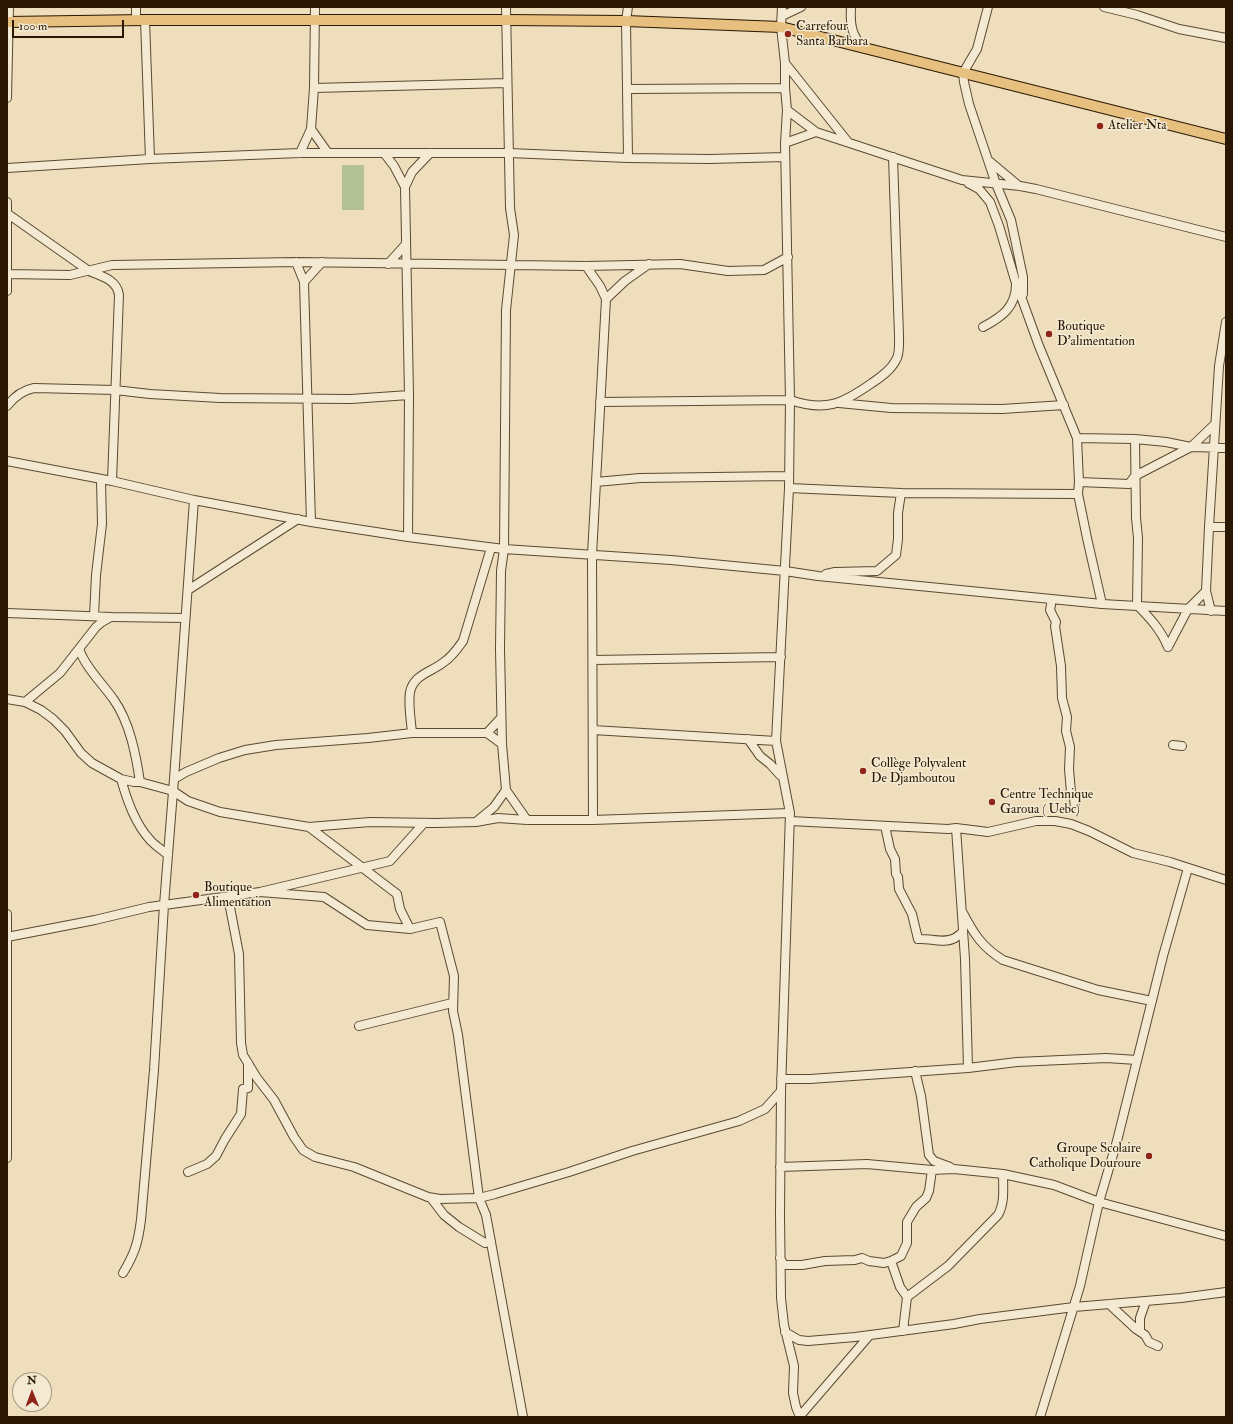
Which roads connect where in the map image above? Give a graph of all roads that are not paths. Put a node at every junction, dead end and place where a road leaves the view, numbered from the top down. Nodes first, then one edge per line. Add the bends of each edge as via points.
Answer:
1 (9, 7) edge
2 (136, 7) edge
3 (315, 7) edge
4 (506, 7) edge
5 (628, 7) edge
6 (782, 7) edge
7 (801, 7) edge
8 (851, 7) edge
9 (988, 7) edge
10 (1104, 7) edge
11 (141, 20) junction
12 (315, 20) junction
13 (507, 20) junction
14 (626, 21) junction
15 (8, 22) edge
16 (782, 22) junction
17 (1226, 38) edge
18 (864, 48) junction
19 (785, 63) junction
20 (963, 73) junction
21 (507, 83) junction
22 (314, 88) junction
23 (785, 88) junction
24 (628, 89) junction
25 (7, 98) edge
26 (787, 110) junction
27 (311, 129) junction
28 (816, 132) junction
29 (1226, 139) edge
30 (848, 142) junction
31 (785, 143) junction
32 (300, 153) junction
33 (328, 153) junction
34 (384, 153) junction
35 (430, 153) junction
36 (509, 153) junction
37 (785, 157) junction
38 (893, 157) junction
39 (628, 158) junction
40 (150, 159) junction
41 (988, 160) junction
42 (7, 168) edge
43 (962, 180) junction
44 (996, 184) junction
45 (1020, 186) junction
46 (405, 187) junction
47 (7, 202) edge
48 (8, 214) edge
49 (1226, 237) edge
50 (406, 244) junction
51 (788, 257) junction
52 (296, 262) junction
53 (322, 262) junction
54 (388, 264) junction
55 (406, 264) junction
56 (649, 264) junction
57 (512, 265) junction
58 (586, 266) junction
59 (89, 271) junction
60 (7, 274) edge
61 (1016, 280) junction
62 (304, 282) junction
63 (7, 291) edge
64 (606, 299) junction
65 (1023, 299) junction
66 (1226, 322) edge
67 (983, 327) dead end
68 (1222, 367) edge
69 (115, 390) junction
70 (409, 396) junction
71 (307, 398) junction
72 (790, 400) junction
73 (600, 402) junction
74 (839, 403) junction
75 (1064, 405) junction
76 (7, 406) edge
77 (1215, 424) junction
78 (1077, 438) junction
79 (1135, 439) junction
80 (1191, 447) junction
81 (1214, 447) junction
82 (1226, 448) edge
83 (7, 461) edge
84 (789, 476) junction
85 (1135, 476) junction
86 (101, 480) junction
87 (112, 481) junction
88 (596, 482) junction
89 (1079, 482) junction
90 (789, 488) junction
91 (901, 493) junction
92 (1078, 494) junction
93 (194, 500) junction
94 (298, 519) junction
95 (311, 522) junction
96 (1209, 527) junction
97 (1226, 527) edge
98 (408, 537) junction
99 (491, 548) junction
100 (504, 549) junction
101 (592, 555) junction
102 (785, 571) junction
103 (818, 576) junction
104 (188, 590) junction
105 (1206, 591) junction
106 (1050, 599) junction
107 (1102, 604) junction
108 (1137, 605) junction
109 (1188, 609) junction
110 (1211, 611) junction
111 (1226, 611) edge
112 (7, 613) edge
113 (94, 616) junction
114 (112, 617) junction
115 (185, 618) junction
116 (79, 649) junction
117 (781, 657) junction
118 (593, 660) junction
119 (7, 699) edge
120 (25, 702) junction
121 (501, 718) junction
122 (593, 730) junction
123 (412, 733) junction
124 (486, 733) junction
125 (748, 739) junction
126 (775, 741) junction
127 (502, 744) junction
128 (1173, 745) dead end
129 (1182, 746) dead end
130 (780, 775) junction
131 (120, 779) junction
132 (174, 779) junction
133 (140, 782) junction
134 (506, 790) junction
135 (173, 791) junction
136 (1075, 809) dead end
137 (790, 817) junction
138 (527, 820) junction
139 (593, 820) junction
140 (476, 822) junction
141 (424, 823) junction
142 (885, 826) junction
143 (309, 827) junction
144 (956, 828) junction
145 (168, 855) junction
146 (363, 868) junction
147 (1188, 868) junction
148 (1226, 880) edge
149 (260, 892) junction
150 (228, 897) junction
151 (164, 905) junction
152 (962, 911) junction
153 (7, 914) edge
154 (410, 929) junction
155 (963, 932) junction
156 (7, 936) edge
157 (1152, 1001) junction
158 (452, 1003) junction
159 (359, 1026) dead end
160 (1137, 1060) junction
161 (248, 1062) junction
162 (968, 1068) junction
163 (915, 1071) junction
164 (781, 1080) junction
165 (781, 1090) junction
166 (7, 1158) edge
167 (780, 1167) junction
168 (954, 1168) junction
169 (932, 1170) junction
170 (188, 1172) dead end
171 (1003, 1174) junction
172 (431, 1198) junction
173 (479, 1198) junction
174 (1099, 1202) junction
175 (1226, 1236) edge
176 (491, 1241) junction
177 (780, 1258) junction
178 (891, 1261) junction
179 (122, 1273) dead end
180 (1226, 1292) edge
181 (907, 1297) junction
182 (1146, 1301) junction
183 (1109, 1304) junction
184 (1074, 1307) junction
185 (903, 1331) junction
186 (1140, 1331) junction
187 (785, 1332) junction
188 (870, 1336) junction
189 (1158, 1346) dead end
190 (800, 1416) edge
191 (524, 1417) edge
192 (1040, 1417) edge

1 - 15 street
2 - 11 street
3 - 12 street
4 - 13 street
5 - 14 street
6 - 16 street
7 - 16 street
8 - 18 street via 851,30 857,42
9 - 20 street via 976,49
10 - 17 street via 1179,29
11 - 12 main road
11 - 15 main road
11 - 40 street
12 - 13 main road
12 - 22 street
13 - 14 main road
13 - 21 street
14 - 16 main road
14 - 24 street
15 - 25 street
16 - 18 main road
16 - 19 street
18 - 20 main road
19 - 23 street
19 - 30 street
20 - 29 main road
20 - 41 street via 969,104
21 - 22 street
21 - 36 street
22 - 27 street
23 - 24 street
23 - 26 street
24 - 39 street
26 - 28 street
26 - 31 street
27 - 32 street
27 - 33 street
28 - 30 street
28 - 31 street
30 - 38 street
31 - 37 street
32 - 33 street
32 - 40 street
33 - 34 street
34 - 35 street
34 - 46 street
35 - 36 street
35 - 46 street via 412,172
36 - 39 street
36 - 57 street via 510,208 514,235
37 - 39 street
37 - 51 street
38 - 43 street
38 - 74 street via 899,336 897,360 884,375
40 - 42 street
41 - 44 street
41 - 45 street
43 - 44 street
43 - 61 street via 979,189 990,202
44 - 45 street
44 - 65 street via 1011,220 1023,276
45 - 49 street
46 - 50 street
47 - 48 street
48 - 59 street
48 - 60 street
50 - 54 street
50 - 55 street
51 - 56 street via 764,270 728,271 680,264
51 - 72 street
52 - 53 street
52 - 59 street via 112,265
52 - 62 street
53 - 54 street
53 - 62 street
54 - 55 street
55 - 57 street
55 - 70 street
56 - 58 street
56 - 64 street
57 - 58 street
57 - 100 street via 506,310
58 - 64 street
59 - 60 street via 70,275
59 - 69 street via 103,276 118,288
60 - 63 street
61 - 65 street
61 - 67 street via 1015,297 1009,308
62 - 71 street
64 - 73 street
65 - 75 street via 1039,346
66 - 68 street
68 - 77 street
69 - 71 street via 184,397
69 - 76 street via 34,388 22,392
69 - 87 street
70 - 71 street
70 - 98 street
71 - 95 street
72 - 73 street
72 - 74 street via 805,405 821,406
72 - 84 street
73 - 88 street
74 - 75 street via 899,408 1002,409
75 - 78 street
77 - 80 street
77 - 81 street
78 - 79 street
78 - 89 street
79 - 80 street
79 - 85 street
80 - 81 street
80 - 85 street
81 - 82 street
81 - 96 street
83 - 86 street
84 - 88 street via 640,478
84 - 90 street
85 - 89 street via 1129,484
85 - 108 street via 1138,538
86 - 87 street
86 - 113 street via 102,524
87 - 93 street
88 - 101 street
89 - 92 street
90 - 91 street
90 - 102 street
91 - 92 street
91 - 103 street via 896,555 876,571 835,572
92 - 107 street
93 - 94 street
93 - 104 street
94 - 95 street
94 - 104 street
95 - 98 street
96 - 97 street
96 - 105 street
98 - 99 street
99 - 100 street
99 - 123 street via 463,641 445,662 421,675 410,690
100 - 101 street
100 - 121 street via 501,572
101 - 102 street
101 - 118 street
102 - 103 street
102 - 117 street
103 - 106 street
104 - 115 street
105 - 109 street
105 - 110 street
106 - 107 street
106 - 136 street via 1050,610 1056,622
107 - 108 street
108 - 109 street
108 - 109 street via 1163,634 1168,647
109 - 110 street
110 - 111 street
112 - 113 street
113 - 114 street
114 - 115 street
114 - 116 street via 96,627
115 - 132 street
116 - 120 street via 60,673
116 - 133 street via 82,658 115,701 129,730
117 - 118 street
117 - 126 street
118 - 122 street
119 - 120 street
120 - 131 street via 53,719 92,763
121 - 124 street
121 - 127 street
122 - 125 street
122 - 139 street
123 - 124 street
123 - 132 street via 276,744 245,750 202,765
124 - 127 street
125 - 126 street
125 - 130 street via 760,756
126 - 130 street via 774,755
126 - 137 street
127 - 134 street
128 - 129 street
130 - 137 street
131 - 133 street
131 - 145 street via 129,806 142,830
132 - 135 street
133 - 135 street
134 - 138 street
134 - 140 street via 494,807
135 - 143 street via 188,801 220,812
135 - 145 street
137 - 139 street
137 - 142 street
137 - 164 street
138 - 139 street
138 - 140 street via 498,818
140 - 141 street
141 - 143 street via 370,822
141 - 146 street via 390,861
142 - 144 street
142 - 155 street via 895,859 899,889 912,914 918,939 944,941
143 - 146 street
144 - 147 street via 988,832 1036,821 1070,824 1133,853
144 - 152 street
145 - 151 street
146 - 149 street
146 - 154 street via 396,894
147 - 148 street
147 - 157 street
149 - 150 street
149 - 154 street via 324,897 367,925
150 - 151 street
150 - 161 street via 239,954 241,1043 243,1055
151 - 156 street
151 - 179 street via 154,1070 141,1220 133,1256
152 - 155 street
152 - 157 street via 973,933 991,952 1003,960 1098,990
153 - 156 street
154 - 158 street via 440,922 454,976
155 - 162 street
156 - 166 street
157 - 160 street
158 - 159 street
158 - 173 street
160 - 162 street via 1106,1058
160 - 174 street
161 - 170 street via 248,1088 243,1089 241,1114 216,1156 207,1164
161 - 172 street via 303,1150 315,1157 354,1167
162 - 163 street
163 - 164 street
163 - 168 street via 929,1155 934,1161
164 - 165 street
165 - 167 street
165 - 173 street via 765,1109 739,1121
167 - 169 street via 867,1164
167 - 177 street
168 - 169 street
168 - 171 street
169 - 178 street via 930,1191 907,1222 908,1237 904,1250 901,1256
171 - 174 street via 1054,1185
171 - 181 street via 1002,1201 998,1215 948,1266
172 - 173 street
172 - 176 street via 444,1215 459,1227 485,1242
173 - 176 street via 486,1215
174 - 175 street
174 - 184 street
176 - 191 street
177 - 178 street via 784,1265 862,1258 869,1261
177 - 187 street
178 - 181 street via 900,1287
180 - 182 street
181 - 185 street
182 - 183 street
182 - 186 street via 1140,1318
183 - 184 street
183 - 186 street
184 - 185 street
184 - 192 street
185 - 188 street
186 - 189 street via 1149,1342
187 - 188 street via 799,1340 808,1341
187 - 190 street via 794,1366 793,1393
188 - 190 street

